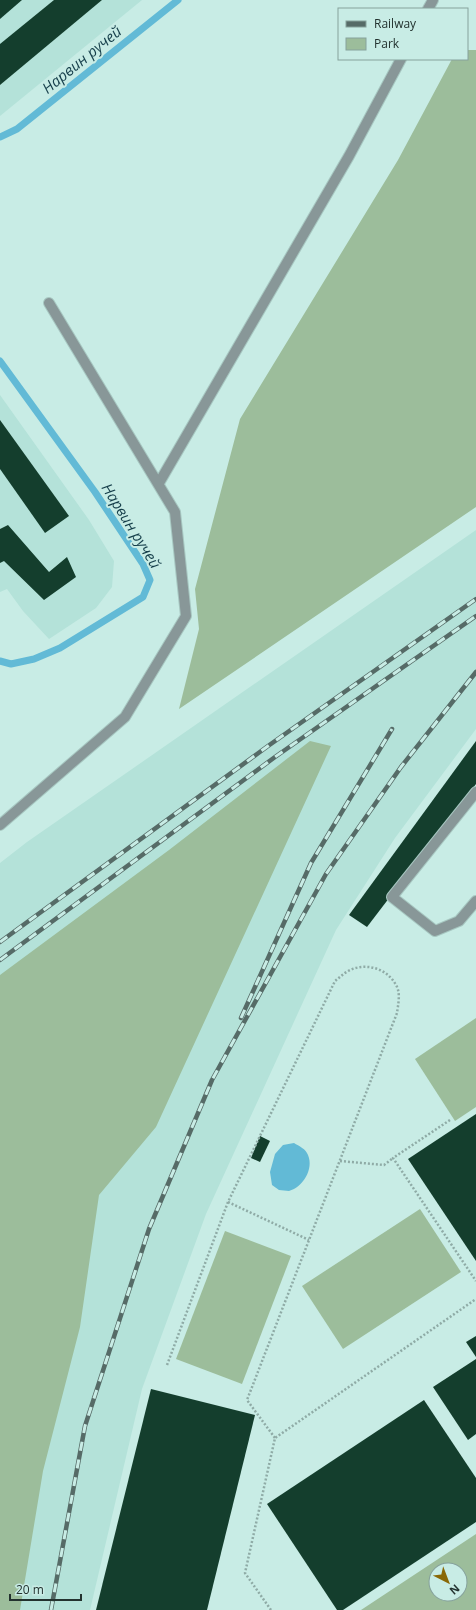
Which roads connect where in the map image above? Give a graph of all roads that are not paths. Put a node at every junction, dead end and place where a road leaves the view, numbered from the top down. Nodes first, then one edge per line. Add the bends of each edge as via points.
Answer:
1 (400, 60) edge
2 (49, 303) dead end
3 (159, 483) junction
4 (476, 792) edge
5 (0, 826) edge
6 (476, 901) edge

1 - 3 lane via 349,156
2 - 3 lane
3 - 5 lane via 175,512 186,616 126,717
4 - 6 lane via 392,897 435,931 459,921

